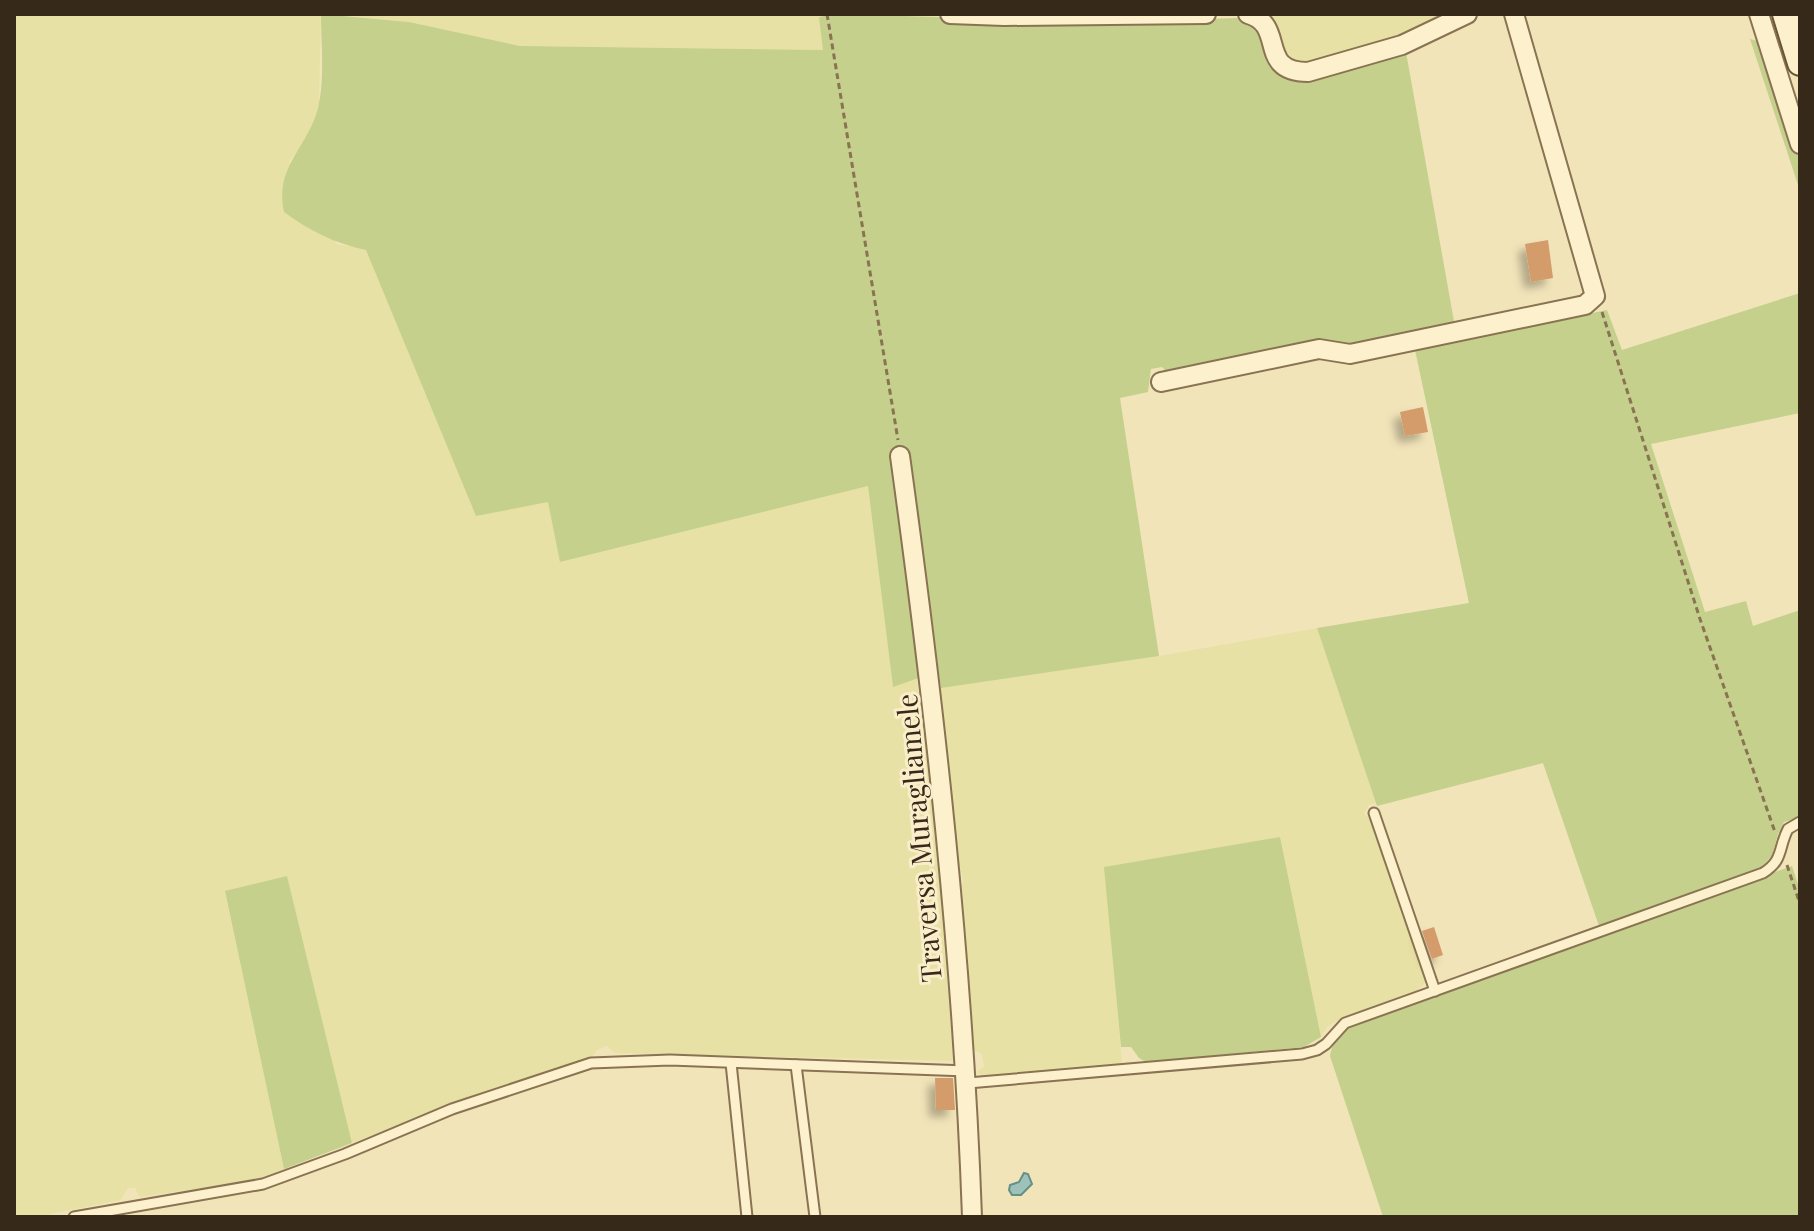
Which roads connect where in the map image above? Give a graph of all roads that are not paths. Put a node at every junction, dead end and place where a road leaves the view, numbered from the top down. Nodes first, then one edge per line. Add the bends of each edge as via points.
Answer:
1 (950, 14) edge
2 (1206, 14) edge
3 (1248, 14) edge
4 (1467, 14) edge
5 (1514, 14) edge
6 (1759, 14) edge
7 (1785, 14) edge
8 (1800, 63) edge
9 (1800, 144) edge
10 (1161, 382) dead end
11 (900, 456) road end
12 (1374, 813) dead end
13 (1800, 822) edge
14 (1435, 991) junction
15 (731, 1063) junction
16 (796, 1065) junction
17 (967, 1077) junction
18 (74, 1217) edge
19 (747, 1217) edge
20 (815, 1217) edge
21 (972, 1217) edge

1 - 2 street
3 - 4 street via 1264,23 1279,63 1308,72 1402,45
5 - 10 street via 1595,296 1585,305 1350,354 1319,349
6 - 9 street
7 - 8 main road
11 - 17 street, Traversa Muragliamele via 950,853
12 - 14 lane
13 - 14 lane via 1788,829 1774,866 1763,873
14 - 17 lane via 1345,1023 1326,1044 1302,1054
15 - 16 lane
15 - 18 lane via 591,1063 452,1109 263,1184
15 - 19 lane
16 - 17 lane
16 - 20 lane
17 - 21 street, Traversa Muragliamele

